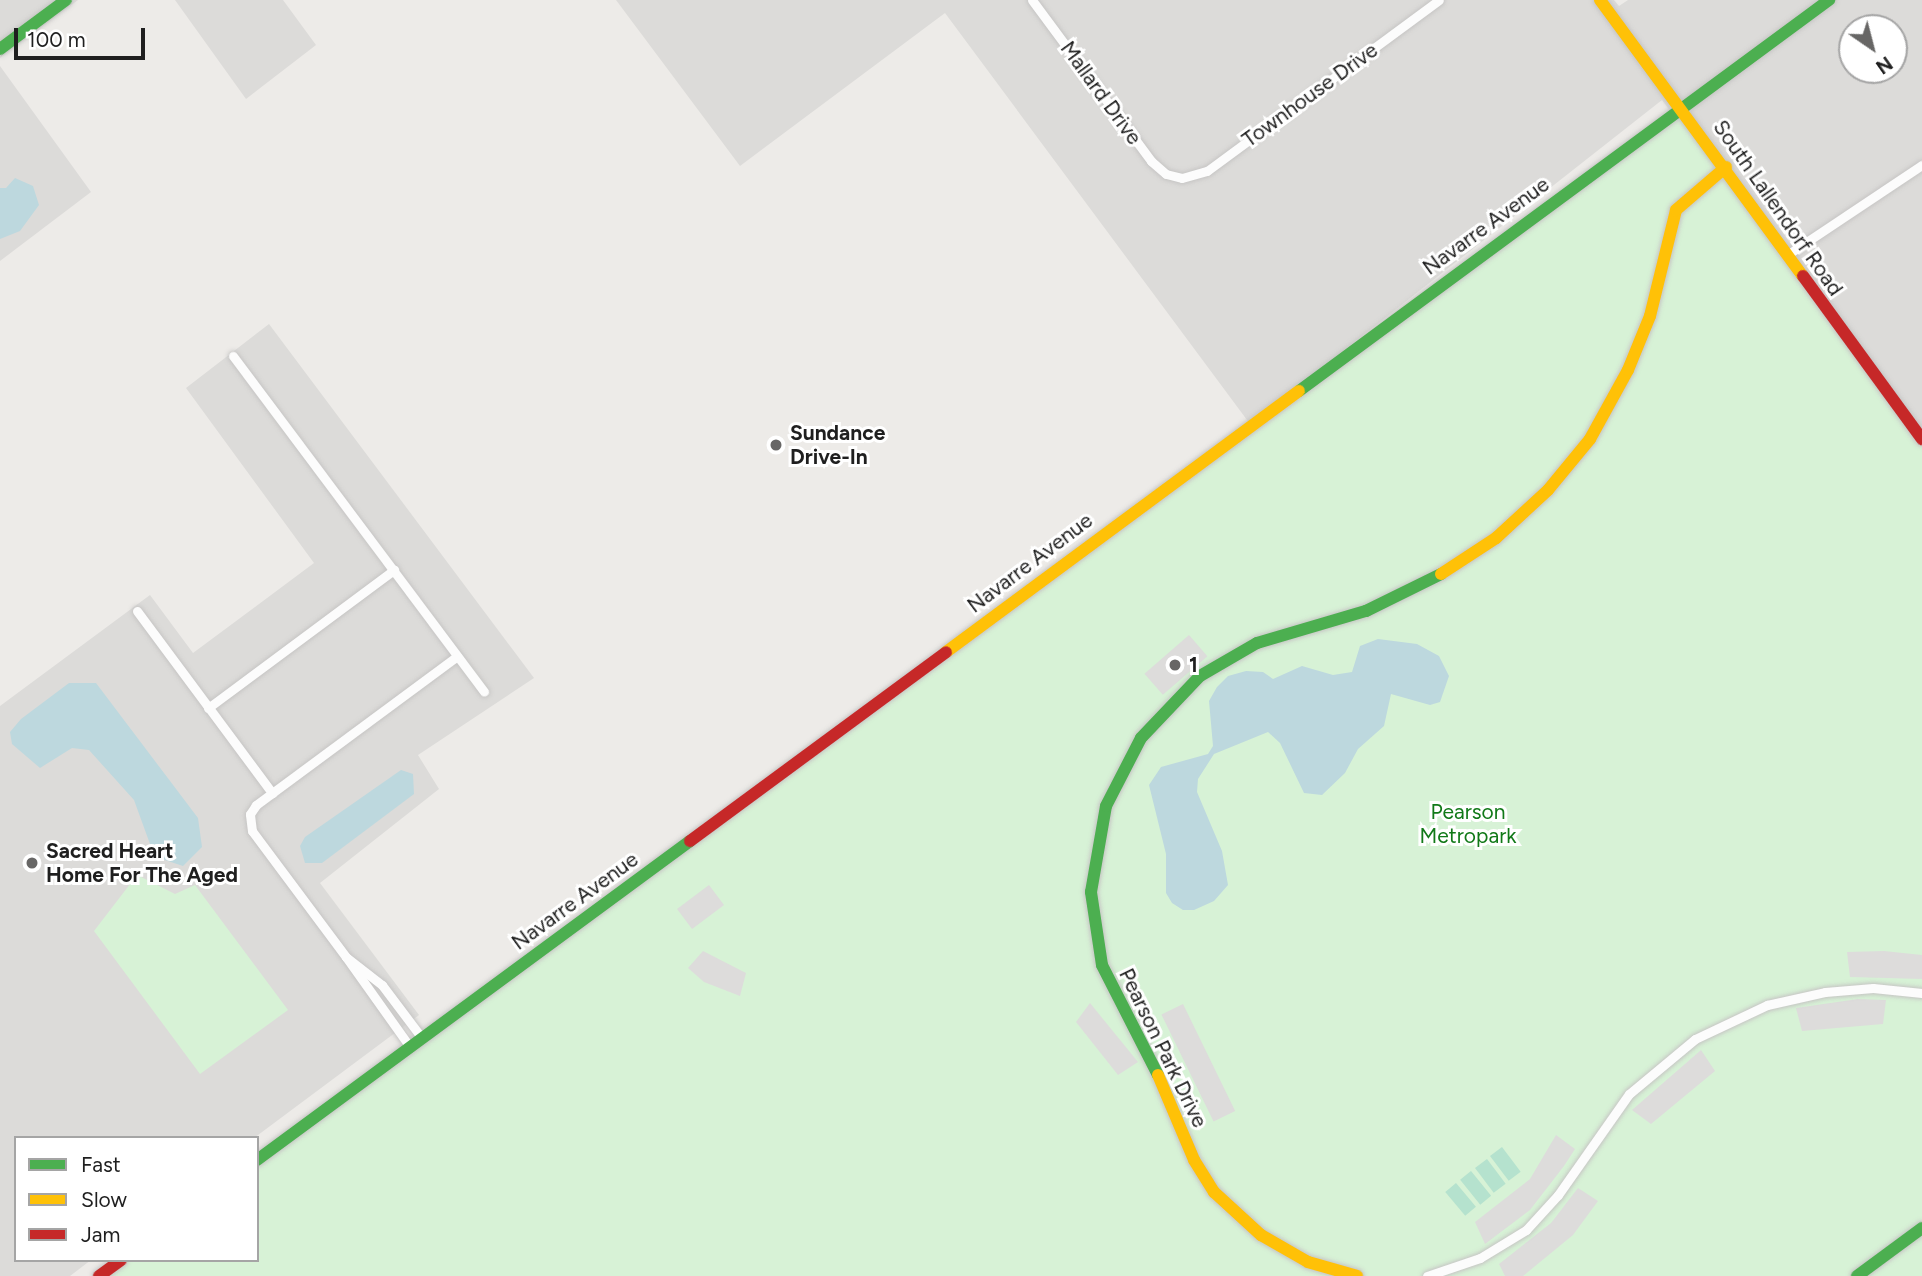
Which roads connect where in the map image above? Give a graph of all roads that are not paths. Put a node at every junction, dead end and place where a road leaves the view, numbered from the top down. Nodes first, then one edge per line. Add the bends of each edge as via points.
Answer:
1 (66, 0) edge
2 (1032, 0) edge
3 (1439, 0) edge
4 (1600, 0) edge
5 (1829, 0) edge
6 (0, 49) edge
7 (1681, 106) junction
8 (1922, 166) edge
9 (1726, 167) junction
10 (1177, 178) joint
11 (1787, 255) junction
12 (233, 356) dead end
13 (1922, 439) edge
14 (394, 570) junction
15 (137, 611) dead end
16 (457, 656) junction
17 (484, 692) dead end
18 (208, 708) junction
19 (272, 793) junction
20 (346, 957) junction
21 (1922, 993) edge
22 (422, 1038) junction
23 (410, 1047) junction
24 (259, 1159) edge
25 (1922, 1228) edge
26 (118, 1262) edge
27 (99, 1276) edge
28 (1357, 1276) edge
29 (1427, 1276) edge
30 (1857, 1276) edge

1 - 6 main road
2 - 10 street, Mallard Drive via 1151,161
3 - 10 street, Townhouse Drive via 1207,171
4 - 7 main road, South Lallendorf Road
5 - 7 main road, Navarre Avenue
7 - 9 main road, South Lallendorf Road
7 - 22 main road, Navarre Avenue
8 - 11 street
9 - 11 main road, South Lallendorf Road
9 - 28 main road, Pearson Park Drive via 1676,210 1650,316 1628,370 1590,439 1548,490 1496,538 1428,582 1366,611 1257,643 1200,676 1141,738 1106,806 1091,892 1102,965 1165,1088 1194,1160 1214,1192 1261,1235 1308,1262
11 - 13 main road, South Lallendorf Road
12 - 14 street
14 - 16 street
14 - 18 street
15 - 18 street
16 - 17 street
16 - 19 street
18 - 19 street
19 - 20 street via 252,809 250,828
20 - 22 street via 382,985
20 - 23 street
21 - 29 street via 1873,988 1825,992 1767,1005 1695,1040 1629,1094 1558,1195 1526,1230 1480,1258
22 - 23 main road, Navarre Avenue
23 - 24 main road, Navarre Avenue
25 - 30 main road
26 - 27 main road

